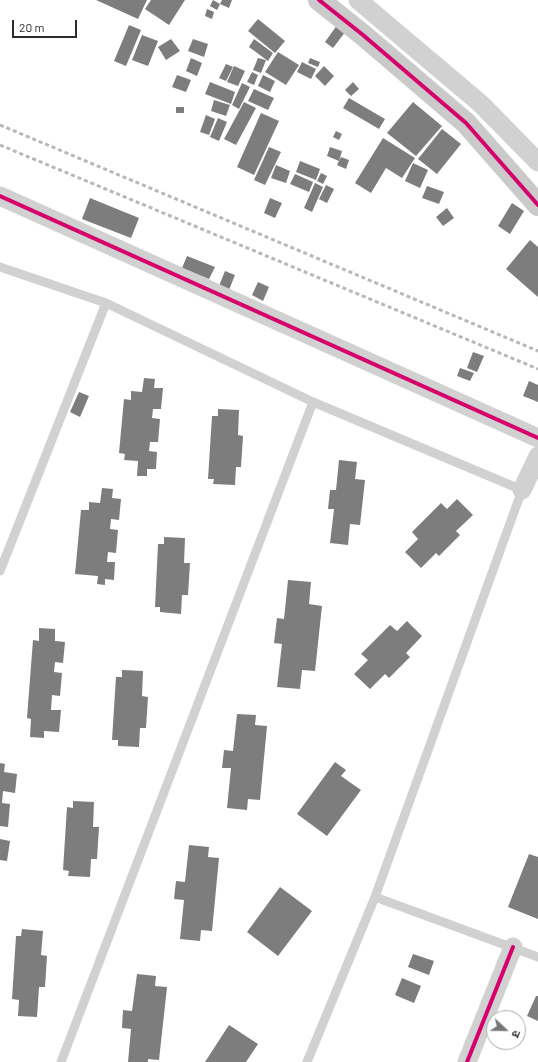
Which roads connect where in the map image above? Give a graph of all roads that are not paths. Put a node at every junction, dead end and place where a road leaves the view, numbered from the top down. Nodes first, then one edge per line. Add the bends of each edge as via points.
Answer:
1 (318, 0) edge
2 (358, 0) edge
3 (538, 162) edge
4 (0, 196) edge
5 (538, 205) edge
6 (0, 267) edge
7 (106, 303) junction
8 (314, 402) junction
9 (538, 438) edge
10 (538, 456) edge
11 (522, 490) junction
12 (0, 571) edge
13 (375, 897) junction
14 (513, 947) junction
15 (538, 957) edge
16 (61, 1062) edge
17 (307, 1062) edge
18 (468, 1062) edge

1 - 5 street via 466,123
2 - 3 street via 481,104
4 - 9 street
6 - 7 lane
7 - 8 lane
7 - 12 lane
8 - 11 lane
8 - 16 lane
10 - 11 street
11 - 13 lane
13 - 14 lane
13 - 17 lane
14 - 15 lane
14 - 18 street

